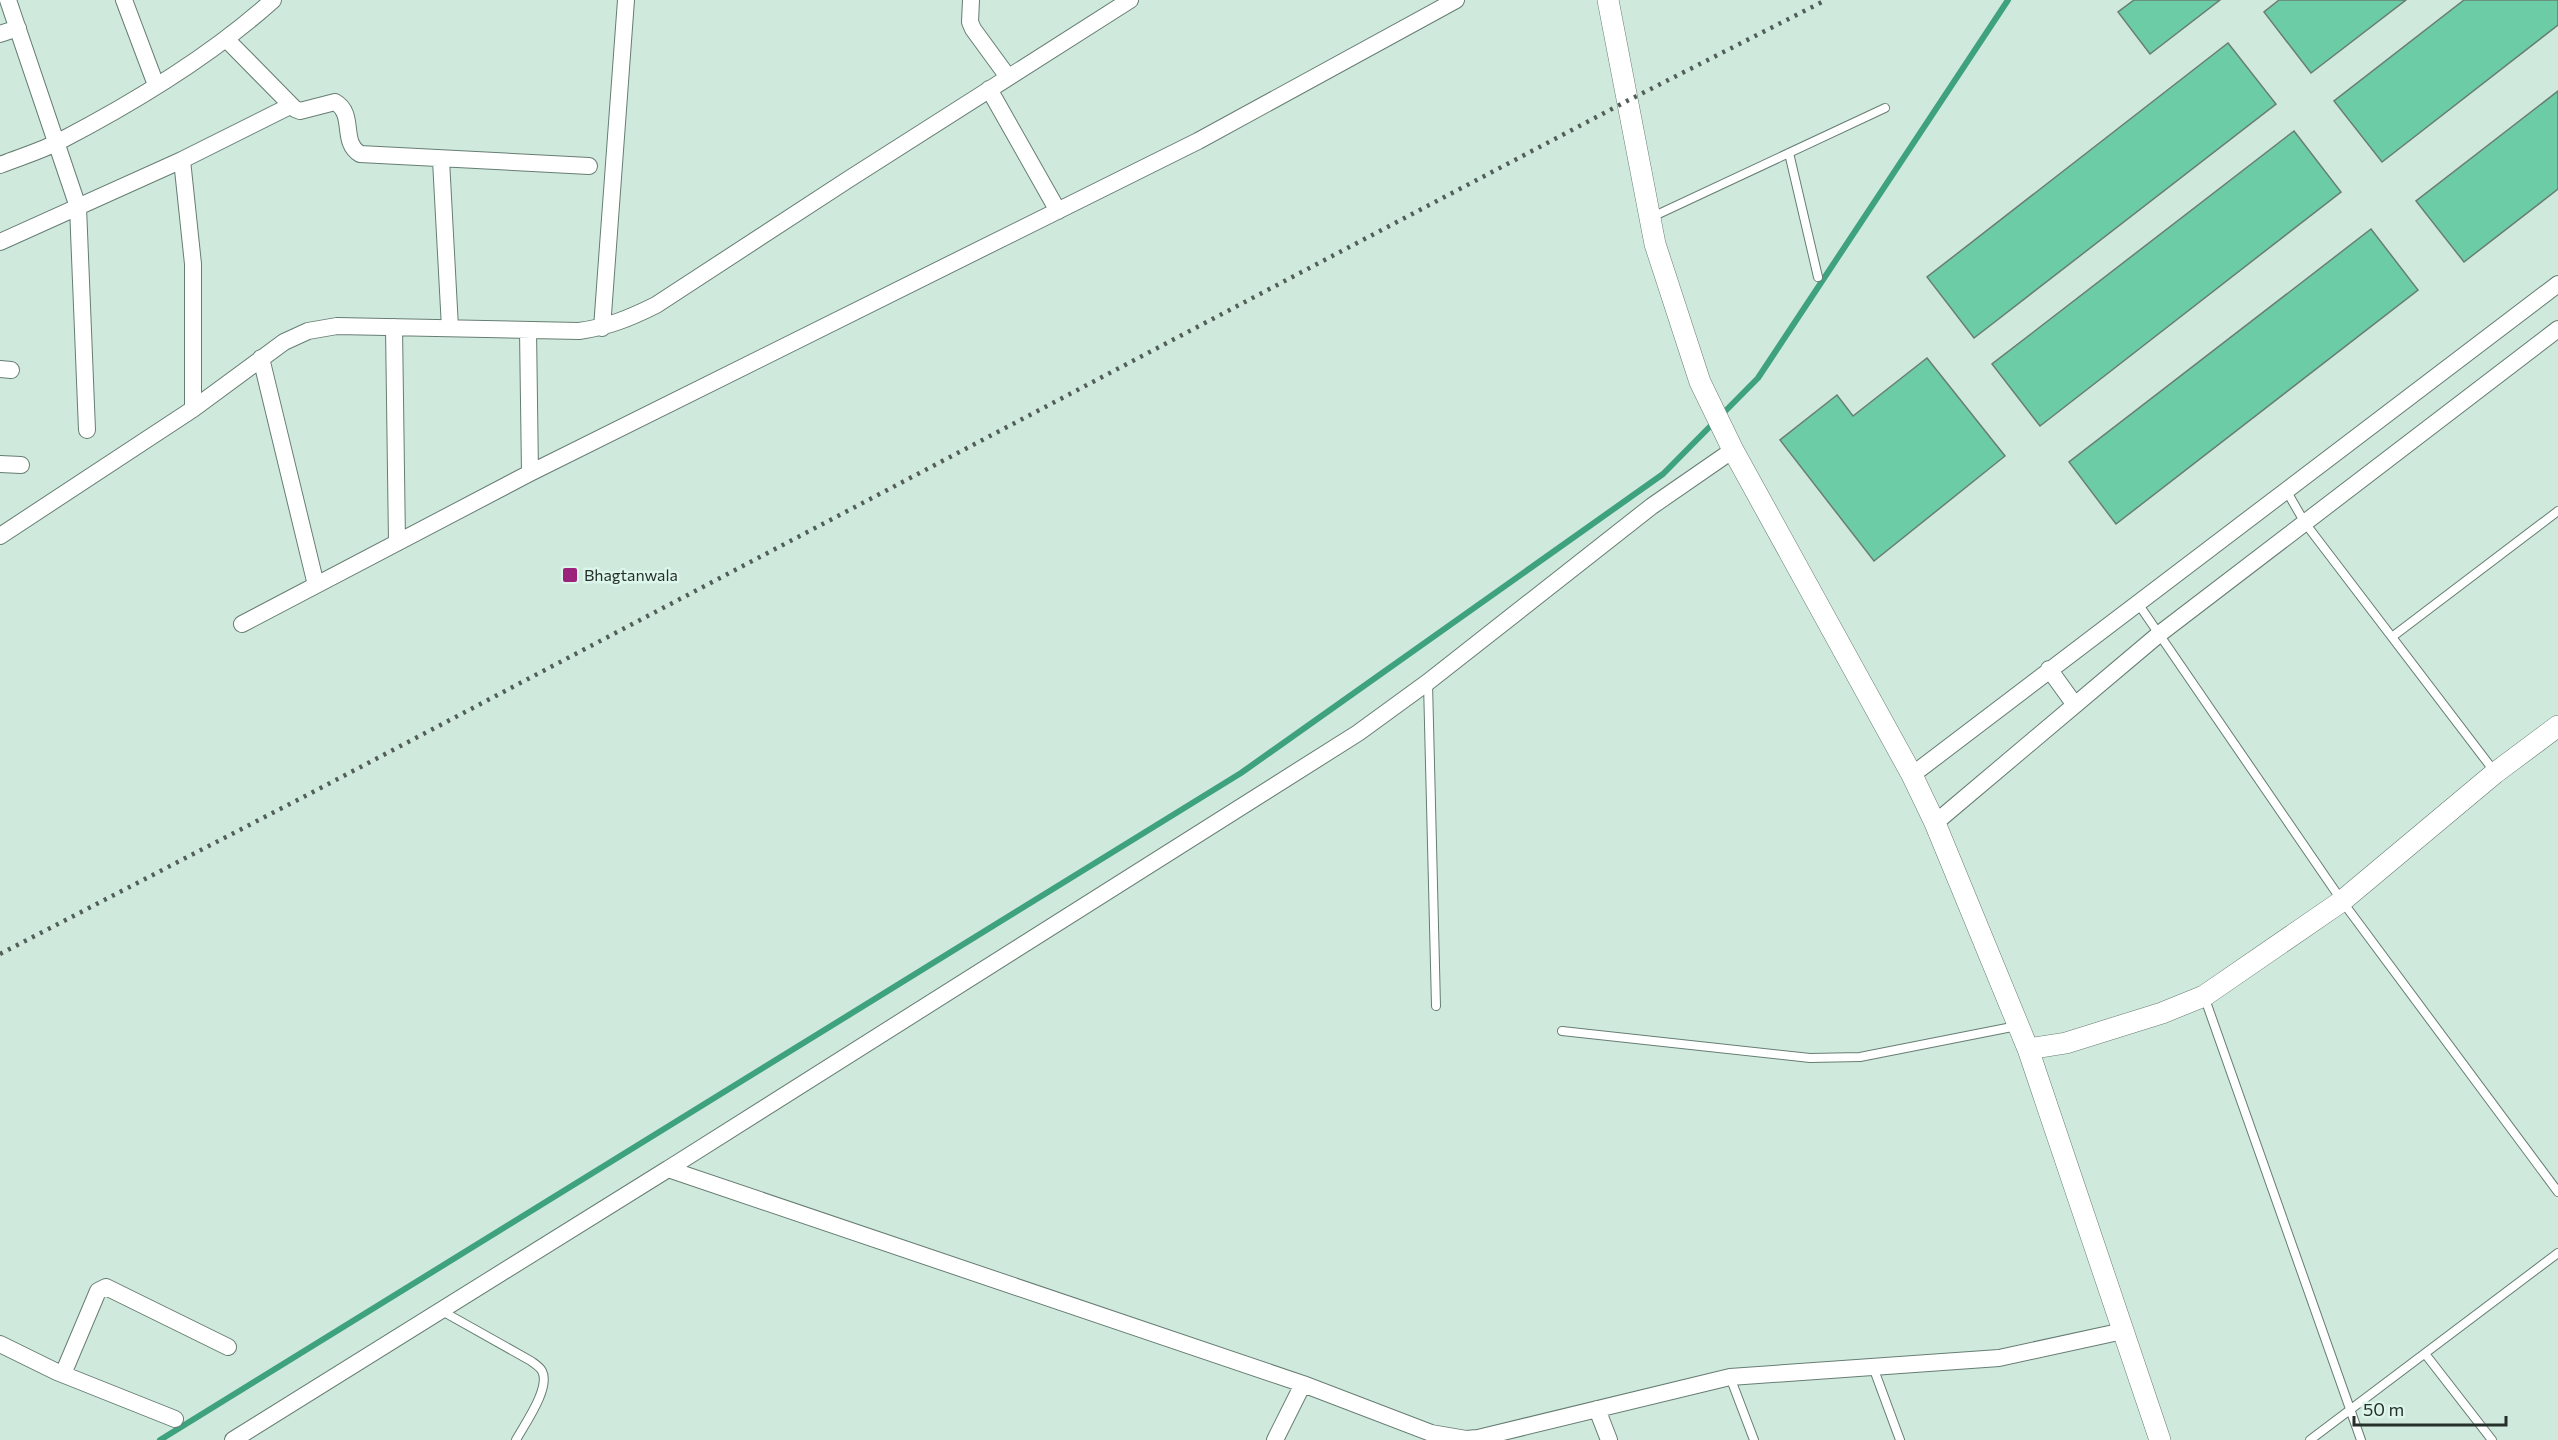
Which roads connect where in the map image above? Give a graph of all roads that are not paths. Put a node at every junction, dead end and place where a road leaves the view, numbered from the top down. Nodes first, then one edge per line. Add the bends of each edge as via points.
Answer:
1 (8, 0) edge
2 (124, 0) edge
3 (273, 0) edge
4 (626, 0) edge
5 (971, 0) edge
6 (1130, 0) edge
7 (1456, 0) edge
8 (1608, 0) edge
9 (1108, 6) edge
10 (18, 28) junction
11 (0, 34) edge
12 (227, 40) junction
13 (1008, 77) junction
14 (156, 85) junction
15 (989, 89) junction
16 (290, 106) junction
17 (1885, 108) dead end
18 (58, 142) junction
19 (1789, 153) junction
20 (182, 160) junction
21 (441, 160) junction
22 (0, 165) edge
23 (589, 166) dead end
24 (78, 207) junction
25 (1058, 211) junction
26 (1650, 218) junction
27 (0, 242) edge
28 (1818, 278) dead end
29 (2558, 284) edge
30 (394, 327) junction
31 (450, 328) junction
32 (602, 328) junction
33 (2558, 329) edge
34 (528, 330) junction
35 (261, 358) junction
36 (193, 409) junction
37 (87, 430) dead end
38 (1730, 445) junction
39 (0, 464) edge
40 (21, 465) dead end
41 (531, 473) junction
42 (2286, 490) junction
43 (2558, 511) edge
44 (2305, 523) junction
45 (0, 536) edge
46 (397, 543) junction
47 (316, 585) junction
48 (2137, 602) junction
49 (242, 624) dead end
50 (2158, 635) junction
51 (2392, 638) junction
52 (2049, 669) junction
53 (1428, 682) junction
54 (2076, 705) junction
55 (2558, 726) edge
56 (2495, 772) junction
57 (1912, 775) junction
58 (1935, 823) junction
59 (2342, 901) junction
60 (2204, 996) junction
61 (1436, 1006) dead end
62 (2018, 1026) junction
63 (1562, 1031) dead end
64 (2028, 1050) junction
65 (668, 1169) junction
66 (2558, 1192) edge
67 (2558, 1253) edge
68 (441, 1310) junction
69 (2123, 1331) junction
70 (0, 1344) edge
71 (228, 1347) dead end
72 (2426, 1354) junction
73 (1873, 1367) junction
74 (63, 1374) junction
75 (1730, 1377) junction
76 (1304, 1384) junction
77 (1597, 1409) junction
78 (2351, 1411) junction
79 (175, 1419) dead end
80 (232, 1440) edge
81 (516, 1440) edge
82 (1275, 1440) edge
83 (1609, 1440) edge
84 (1754, 1440) edge
85 (1900, 1440) edge
86 (2160, 1440) edge
87 (2310, 1440) edge
88 (2361, 1440) edge
89 (2492, 1440) edge

1 - 10 street
2 - 14 street
3 - 12 street
4 - 32 street
5 - 13 street via 973,29
6 - 9 street
7 - 25 street via 1198,141
8 - 26 street
9 - 13 street
10 - 11 street
10 - 18 street
12 - 14 street
12 - 16 street
13 - 15 street
14 - 18 street
15 - 25 street
15 - 32 street via 656,305
16 - 20 street
16 - 21 street via 300,111 327,103 340,105 346,113 350,144 360,154
17 - 19 lane
18 - 22 street
18 - 24 street
19 - 26 lane
19 - 28 lane
20 - 24 street
20 - 36 street via 193,264
21 - 23 street
21 - 31 street
24 - 27 street
24 - 37 street
25 - 41 street
26 - 38 street via 1700,382
29 - 42 street
30 - 31 street
30 - 35 street via 337,326 308,331
30 - 46 street
31 - 34 street
32 - 34 street
33 - 44 street
34 - 41 street
35 - 36 street
35 - 47 street
36 - 45 street
38 - 53 street
38 - 57 street
39 - 40 street
41 - 46 street
42 - 44 lane
42 - 48 street
43 - 51 lane
44 - 50 street
44 - 51 lane
46 - 47 street
47 - 49 street
48 - 50 lane
48 - 52 street
50 - 54 street
50 - 59 lane
51 - 56 lane
52 - 54 street
52 - 57 street
53 - 61 lane
53 - 65 street via 1300,772
54 - 58 street
55 - 56 street
56 - 59 street
57 - 58 street
58 - 62 street
59 - 60 street
59 - 66 lane
60 - 64 street via 2162,1014 2066,1043
60 - 78 lane
62 - 63 lane via 1860,1057 1836,1058
62 - 64 street
64 - 69 street
65 - 68 street
65 - 76 street
67 - 72 lane
68 - 80 street
68 - 81 lane via 542,1370 544,1380 538,1400
69 - 73 street via 1999,1358
69 - 86 street
70 - 74 street
71 - 74 street via 106,1287 98,1291
72 - 78 lane
72 - 89 lane
73 - 75 street
73 - 85 lane
74 - 79 street
75 - 77 street
75 - 84 lane
76 - 77 street via 1431,1433 1466,1439
76 - 82 street
77 - 83 street
78 - 87 lane
78 - 88 lane

